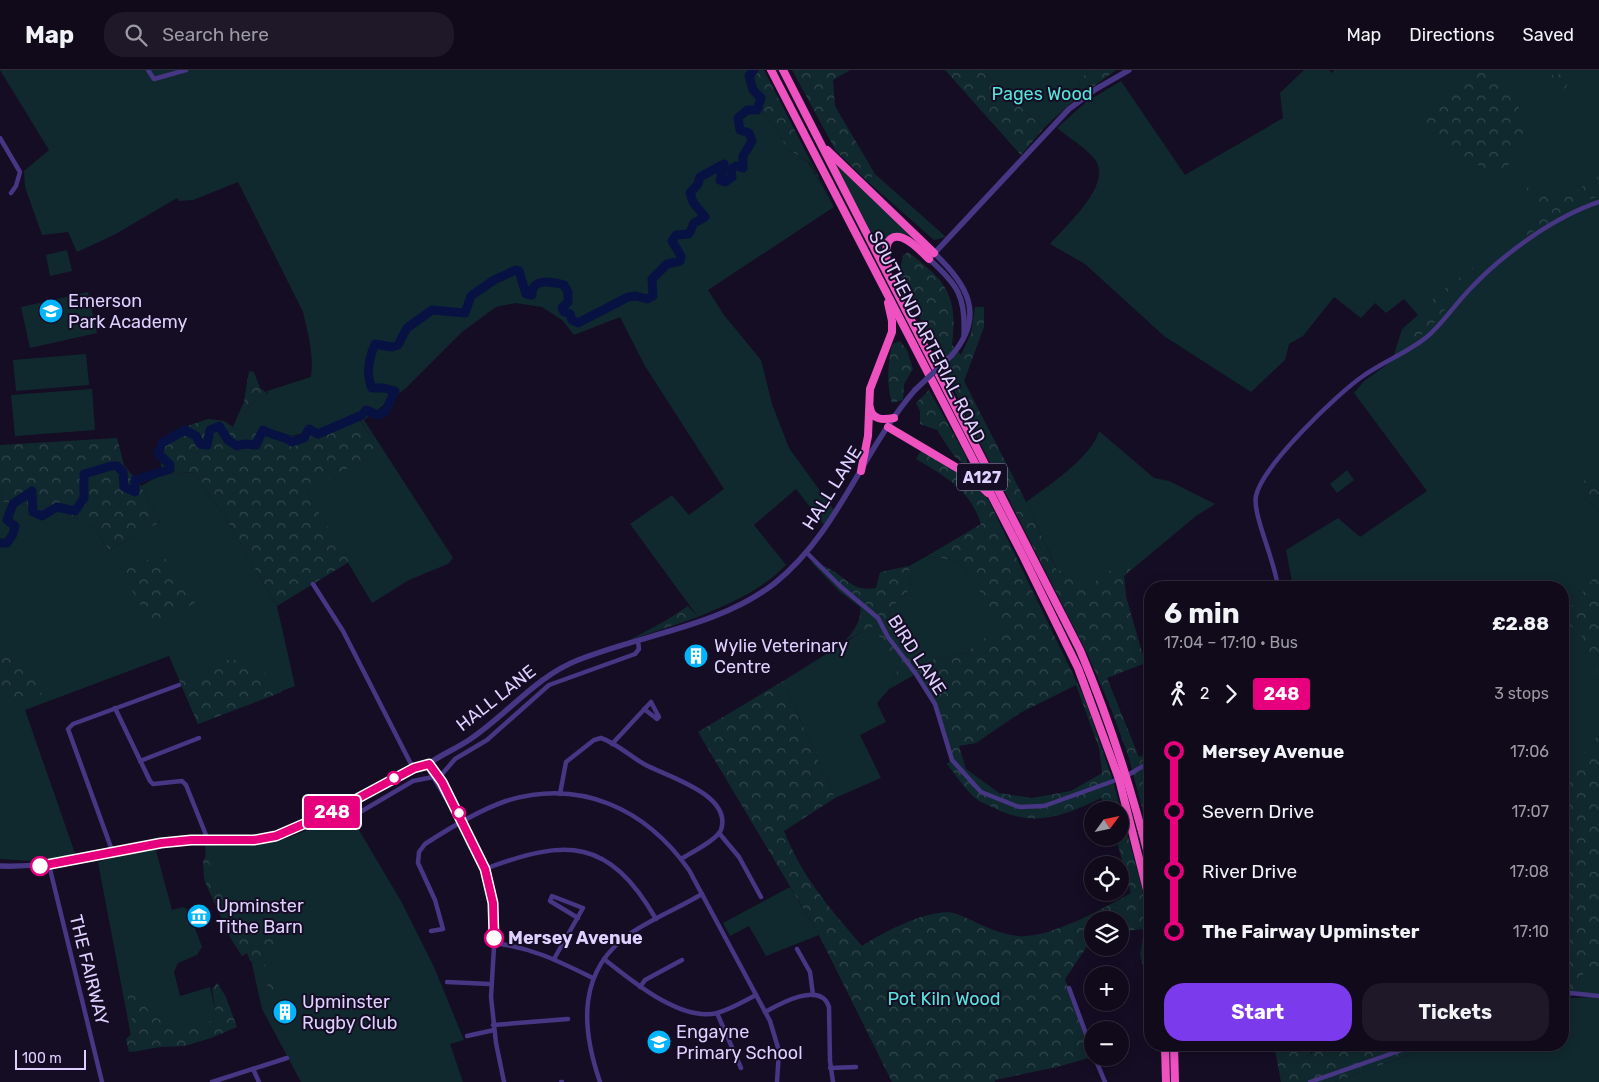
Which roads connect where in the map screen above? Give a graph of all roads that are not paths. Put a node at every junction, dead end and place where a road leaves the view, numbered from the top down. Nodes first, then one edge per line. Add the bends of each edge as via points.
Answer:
1 (148, 70) edge
2 (186, 70) edge
3 (771, 70) edge
4 (782, 70) edge
5 (1129, 70) edge
6 (816, 134) junction
7 (0, 138) edge
8 (2, 148) edge
9 (11, 193) dead end
10 (1599, 202) edge
11 (942, 245) junction
12 (932, 256) junction
13 (944, 263) junction
14 (878, 277) junction
15 (910, 320) junction
16 (964, 335) junction
17 (869, 404) junction
18 (894, 418) junction
19 (888, 427) junction
20 (861, 471) junction
21 (994, 502) junction
22 (807, 553) junction
23 (1277, 581) edge
24 (313, 584) dead end
25 (638, 641) junction
26 (179, 685) dead end
27 (115, 708) junction
28 (644, 709) dead end
29 (200, 738) dead end
30 (612, 744) junction
31 (140, 761) junction
32 (429, 764) junction
33 (1144, 766) edge
34 (414, 768) junction
35 (1128, 775) junction
36 (436, 776) junction
37 (1119, 778) junction
38 (560, 794) junction
39 (362, 810) dead end
40 (462, 824) junction
41 (719, 833) junction
42 (1144, 838) edge
43 (208, 840) junction
44 (113, 853) junction
45 (681, 859) junction
46 (49, 865) junction
47 (0, 866) edge
48 (485, 869) junction
49 (1144, 878) edge
50 (702, 894) junction
51 (762, 897) dead end
52 (578, 918) junction
53 (656, 919) junction
54 (431, 932) dead end
55 (494, 943) junction
56 (797, 949) dead end
57 (554, 959) junction
58 (604, 959) junction
59 (682, 960) dead end
60 (593, 978) junction
61 (447, 982) dead end
62 (490, 984) junction
63 (640, 987) junction
64 (1069, 988) dead end
65 (1569, 993) edge
66 (756, 995) junction
67 (813, 995) junction
68 (1599, 996) edge
69 (766, 1012) junction
70 (717, 1013) junction
71 (568, 1019) dead end
72 (494, 1028) junction
73 (1084, 1028) edge
74 (467, 1036) dead end
75 (1165, 1051) edge
76 (1174, 1051) edge
77 (1399, 1051) edge
78 (287, 1058) dead end
79 (1098, 1066) edge
80 (856, 1067) dead end
81 (741, 1068) dead end
82 (830, 1068) junction
83 (252, 1069) junction
84 (102, 1082) edge
85 (212, 1082) edge
86 (259, 1082) edge
87 (504, 1082) edge
88 (600, 1082) edge
89 (777, 1082) edge
90 (833, 1082) edge
91 (1104, 1082) edge
92 (1166, 1082) edge
93 (1175, 1082) edge
94 (1310, 1082) edge

1 - 2 street via 154,79
3 - 14 highway, SOUTHEND ARTERIAL ROAD / A127
4 - 6 highway, SOUTHEND ARTERIAL ROAD / A127
5 - 11 street via 1069,109
6 - 12 highway via 840,164
6 - 15 highway, SOUTHEND ARTERIAL ROAD / A127
7 - 8 street
8 - 9 street via 20,172
10 - 23 street via 1552,225 1498,262 1427,337 1362,377 1292,440 1256,496 1255,507
11 - 12 street
11 - 13 street
12 - 13 street, HALL LANE
12 - 15 highway via 902,238 892,239 886,245 887,263
12 - 16 street via 959,291 964,309
13 - 16 street, HALL LANE via 961,282 968,298 969,325
14 - 17 highway, A127 via 890,308 892,326 874,376
14 - 21 highway, SOUTHEND ARTERIAL ROAD / A127
15 - 35 highway, SOUTHEND ARTERIAL ROAD / A127 via 1080,650
16 - 18 street, HALL LANE, bridge via 952,355 915,390
17 - 18 highway via 870,412 876,418
17 - 20 highway, A127 via 868,436
18 - 19 street, HALL LANE
19 - 20 street, HALL LANE
19 - 21 highway, A127 via 969,475
20 - 22 street, HALL LANE via 826,530
21 - 37 highway, SOUTHEND ARTERIAL ROAD / A127 via 1078,668
22 - 25 street, HALL LANE via 774,584 737,606
22 - 37 street, BIRD LANE via 878,618 935,704 952,760 981,792 1019,807 1044,806
24 - 34 street via 343,631
25 - 32 street, HALL LANE via 578,660 555,671 468,741
25 - 36 street, HALL LANE via 639,649 635,654 549,685 487,740 455,759
26 - 27 street
27 - 31 street
27 - 44 street via 73,724 68,734
28 - 30 street
29 - 31 street
30 - 38 street via 597,738 569,758 564,766
30 - 41 street via 646,766 702,792 718,811 722,823
31 - 43 street via 153,784 182,781 186,785
32 - 34 street, HALL LANE
32 - 36 street
33 - 35 street
34 - 43 street, HALL LANE via 338,809 276,836 254,840
35 - 42 highway, SOUTHEND ARTERIAL ROAD / A127
36 - 39 street, HALL LANE via 413,781
36 - 40 street
37 - 49 highway, SOUTHEND ARTERIAL ROAD / A127
38 - 40 street via 529,795 504,802
38 - 45 street via 605,802 634,815 658,834
40 - 48 street
40 - 54 street via 425,844 419,852 420,869 435,900 443,929
41 - 45 street
41 - 51 street via 739,857
43 - 44 street, HALL LANE via 161,843
44 - 46 street, HALL LANE
45 - 50 street
46 - 47 street, HALL LANE
46 - 84 street, THE FAIRWAY
48 - 53 street via 536,851 568,850 594,855 629,879
48 - 55 street via 493,903
50 - 53 street
50 - 66 street
52 - 52 street via 584,908 552,896 550,901
52 - 57 street
53 - 58 street via 623,939
55 - 57 street via 525,948
55 - 62 street
56 - 67 street via 810,972
57 - 60 street
58 - 60 street
58 - 63 street
59 - 63 street via 645,980
60 - 88 street via 587,1007 587,1029
61 - 62 street
62 - 72 street
63 - 70 street via 680,1008
64 - 73 street
65 - 68 street
66 - 69 street
66 - 70 street
67 - 69 street via 794,999
67 - 82 street via 822,996 830,1007
69 - 89 street via 779,1051
70 - 81 street
71 - 72 street
72 - 74 street
72 - 87 street
75 - 92 highway
76 - 93 highway
77 - 94 street
78 - 83 street
79 - 91 street
80 - 82 street
82 - 90 street
83 - 85 street
83 - 86 street

